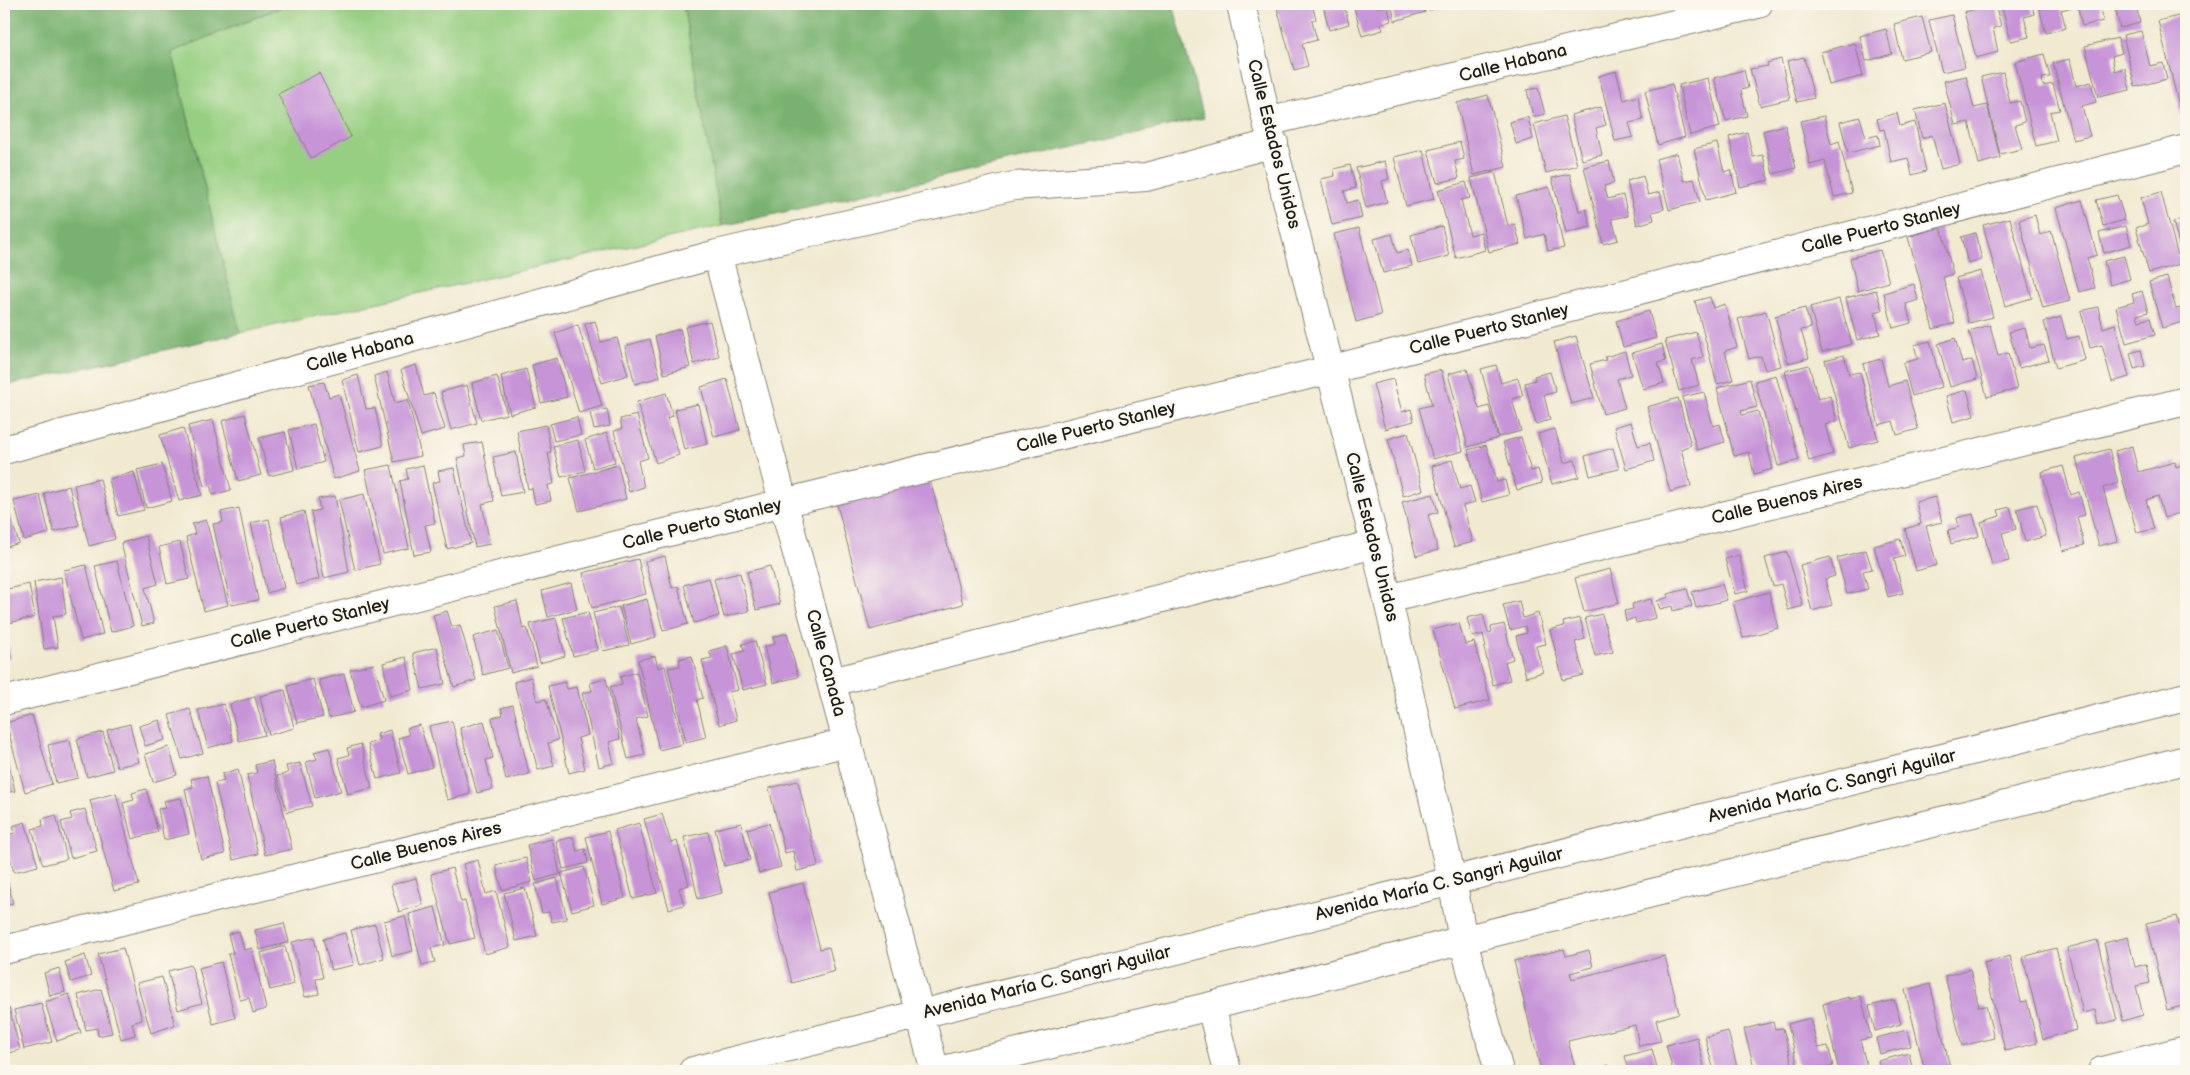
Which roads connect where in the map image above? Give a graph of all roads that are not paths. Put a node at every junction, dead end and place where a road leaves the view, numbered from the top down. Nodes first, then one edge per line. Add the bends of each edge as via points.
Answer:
1 (1241, 4) edge
2 (1758, 4) edge
3 (1271, 132) junction
4 (2186, 149) edge
5 (717, 254) junction
6 (1330, 370) junction
7 (2186, 401) edge
8 (4, 450) edge
9 (783, 503) junction
10 (1375, 544) junction
11 (1388, 600) junction
12 (832, 682) junction
13 (2186, 697) edge
14 (4, 701) edge
15 (848, 742) junction
16 (2186, 760) edge
17 (1452, 880) junction
18 (1463, 940) junction
19 (4, 950) edge
20 (1211, 1006) junction
21 (919, 1014) junction
22 (2186, 1050) edge
23 (693, 1071) edge
24 (935, 1071) edge
25 (939, 1071) edge
26 (1227, 1071) edge
27 (1498, 1071) edge
28 (2102, 1071) edge

1 - 3 street, Calle Estados Unidos
2 - 3 street, Calle Habana
3 - 5 street, Calle Habana via 1146,177 1014,186
3 - 6 street, Calle Estados Unidos
4 - 6 street, Calle Puerto Stanley
5 - 8 street, Calle Habana
5 - 9 street, Calle Canada
6 - 9 street, Calle Puerto Stanley
6 - 10 street, Calle Estados Unidos
7 - 11 street, Calle Buenos Aires
9 - 12 street, Calle Canada
9 - 14 street, Calle Puerto Stanley
10 - 11 street, Calle Estados Unidos
10 - 12 street
11 - 17 street, Calle Estados Unidos
12 - 15 street, Calle Canada
13 - 17 street, Avenida María C. Sangri Aguilar
15 - 19 street, Calle Buenos Aires
15 - 21 street, Calle Canada
16 - 18 street
17 - 18 street, Calle Estados Unidos
17 - 21 street, Avenida María C. Sangri Aguilar
18 - 20 street
18 - 27 street, Calle Estados Unidos
20 - 25 street
20 - 26 street
21 - 23 street, Avenida María C. Sangri Aguilar
21 - 24 street, Calle Canada
22 - 28 street

